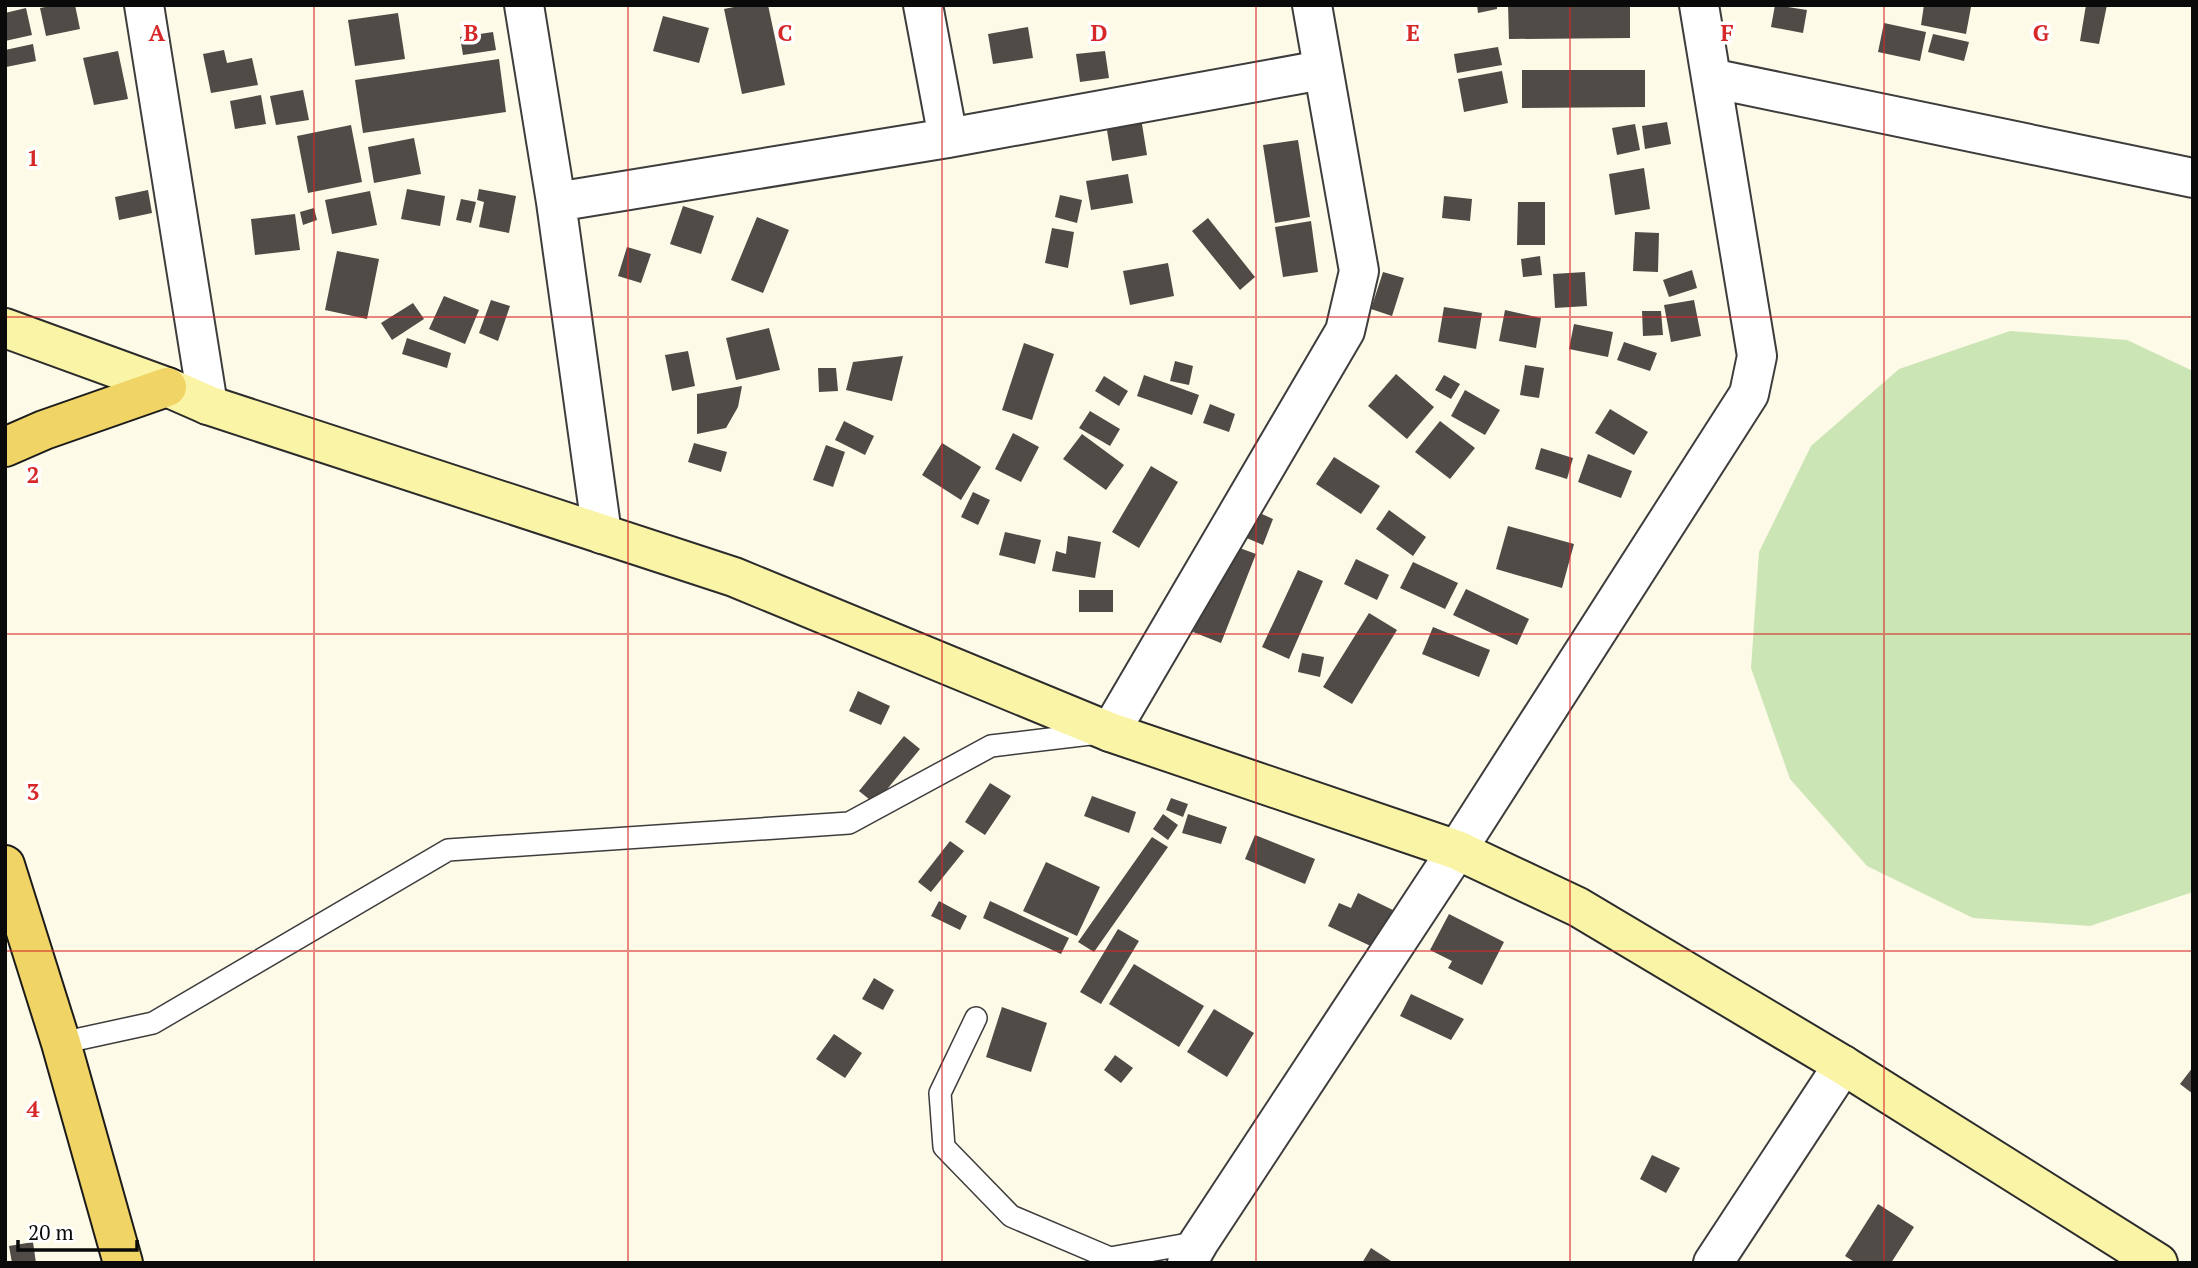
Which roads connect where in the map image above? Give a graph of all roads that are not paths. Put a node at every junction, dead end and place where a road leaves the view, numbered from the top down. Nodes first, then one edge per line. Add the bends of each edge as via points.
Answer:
1 (144, 5) edge
2 (524, 5) edge
3 (923, 5) edge
4 (1312, 5) edge
5 (1699, 5) edge
6 (1322, 70) junction
7 (1711, 78) junction
8 (948, 138) junction
9 (2193, 178) edge
10 (556, 202) junction
11 (5, 328) edge
12 (167, 387) junction
13 (208, 405) junction
14 (5, 447) edge
15 (602, 534) junction
16 (1110, 732) junction
17 (1457, 849) junction
18 (5, 864) edge
19 (976, 1018) dead end
20 (61, 1043) junction
21 (1843, 1065) junction
22 (1193, 1252) edge
23 (123, 1263) edge
24 (1713, 1263) edge
25 (2158, 1263) edge

1 - 13 street
2 - 10 street
3 - 8 street
4 - 6 street
5 - 7 street
6 - 8 street
6 - 16 street via 1359,271 1345,331
7 - 9 street
7 - 17 street via 1758,356 1749,394
8 - 10 street
10 - 15 street
11 - 12 main road
12 - 13 main road
12 - 14 main road
13 - 15 main road
15 - 16 main road via 734,577
16 - 17 main road
16 - 20 lane via 991,746 849,822 448,850 153,1023
17 - 21 main road via 1578,907
17 - 22 street
18 - 20 main road
19 - 22 lane via 940,1093 944,1147 1011,1216 1110,1258
20 - 23 main road
21 - 24 street
21 - 25 main road

